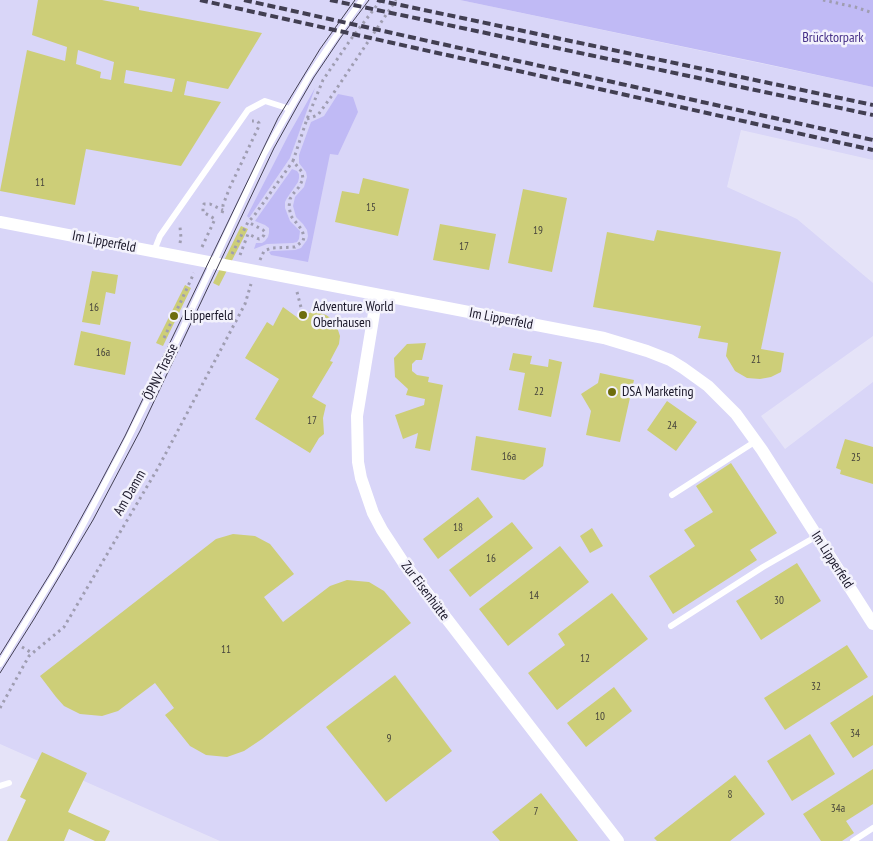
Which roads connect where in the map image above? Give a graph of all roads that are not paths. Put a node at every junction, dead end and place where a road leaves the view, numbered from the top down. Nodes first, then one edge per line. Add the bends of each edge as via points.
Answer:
1 (362, 0) edge
2 (290, 109) junction
3 (0, 222) edge
4 (154, 252) junction
5 (377, 294) junction
6 (756, 441) junction
7 (672, 494) dead end
8 (816, 536) junction
9 (873, 624) edge
10 (671, 626) dead end
11 (0, 664) edge
12 (9, 783) dead end
13 (0, 786) edge
14 (873, 828) edge
15 (618, 841) edge
16 (853, 841) edge

1 - 2 lane, ÖPNV-Trasse
2 - 4 lane via 265,101 248,110 160,236
2 - 11 lane, ÖPNV-Trasse via 264,154 122,451 72,544
3 - 4 street, Im Lipperfeld
4 - 5 street, Im Lipperfeld
5 - 6 street, Im Lipperfeld via 604,338 647,351 670,360 708,386 736,414
5 - 15 street, Zur Eisenhütte via 356,416 360,470 373,513 403,562
6 - 7 lane
6 - 8 street, Im Lipperfeld
8 - 9 street, Im Lipperfeld
8 - 10 lane
12 - 13 lane
14 - 16 lane

